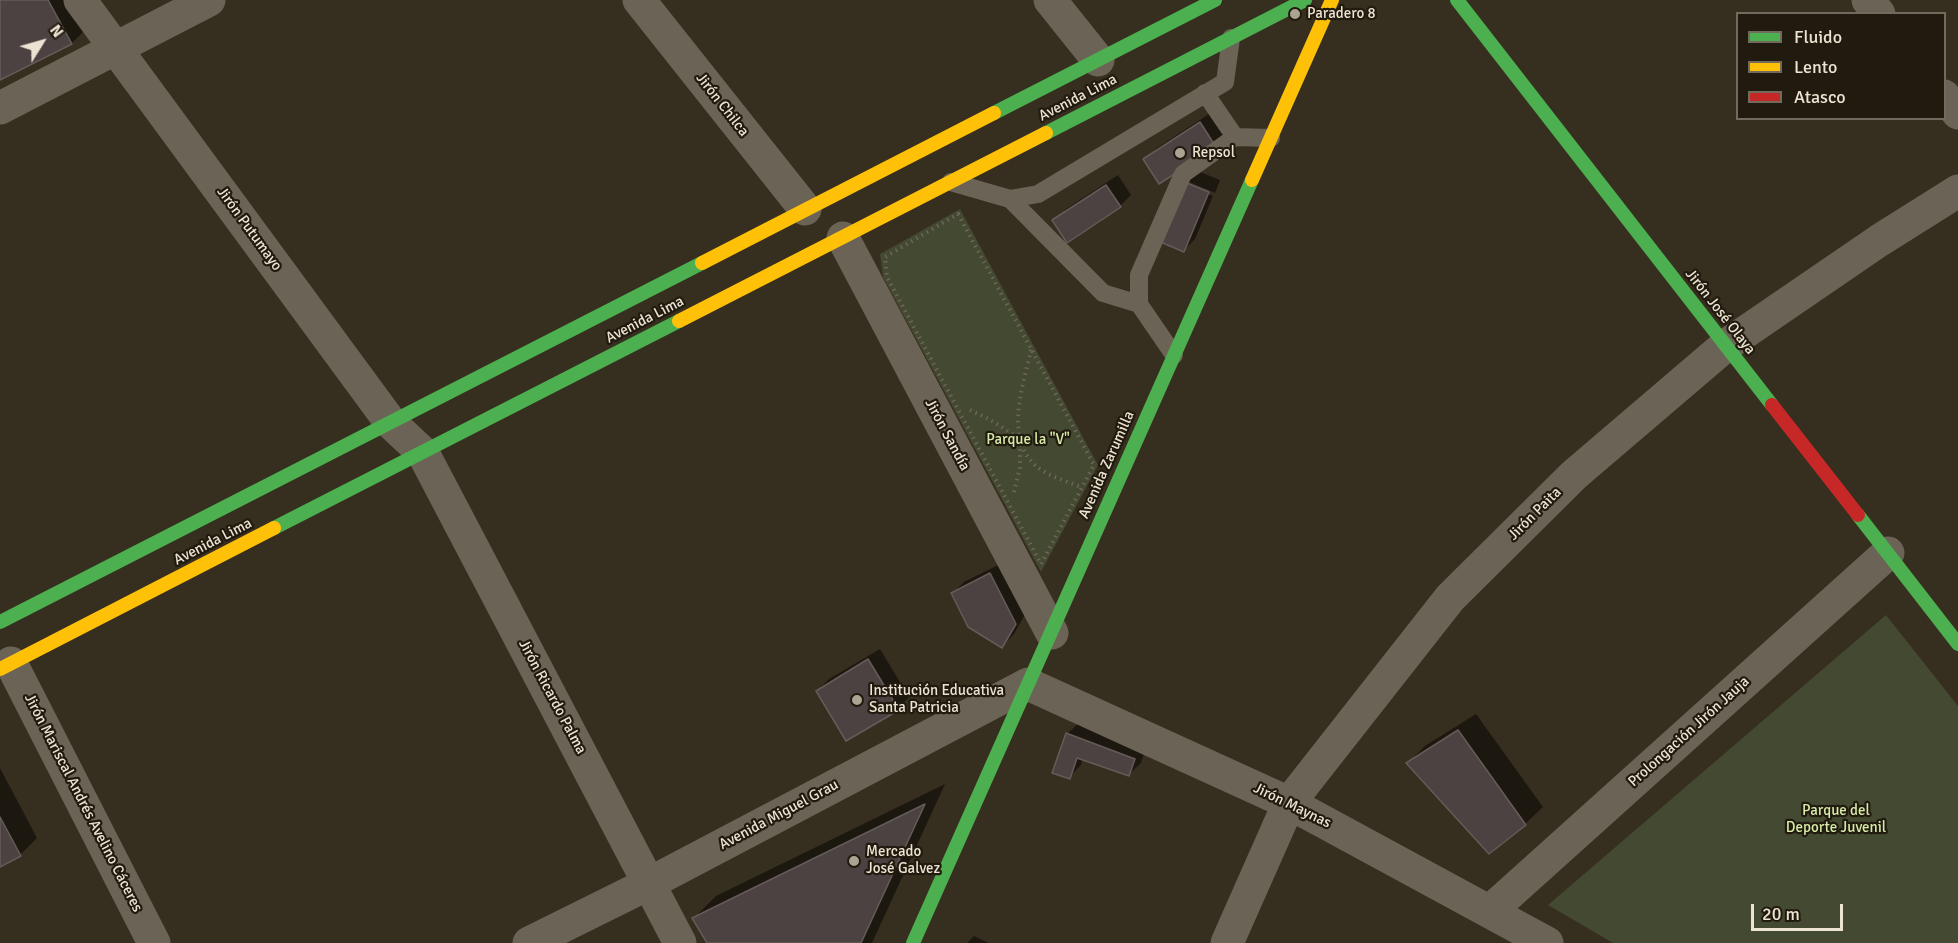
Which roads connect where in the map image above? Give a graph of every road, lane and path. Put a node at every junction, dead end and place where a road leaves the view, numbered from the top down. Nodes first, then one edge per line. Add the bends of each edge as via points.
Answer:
1 (80, 0) edge
2 (209, 0) edge
3 (639, 0) edge
4 (1050, 0) edge
5 (1215, 0) edge
6 (1305, 0) edge
7 (1332, 0) edge
8 (1457, 0) edge
9 (1868, 0) edge
10 (1877, 12) edge
11 (1231, 38) junction
12 (116, 48) junction
13 (1098, 60) junction
14 (1205, 93) junction
15 (1946, 98) edge
16 (0, 108) edge
17 (1958, 113) edge
18 (1235, 137) junction
19 (1270, 138) junction
20 (951, 182) junction
21 (1958, 191) edge
22 (1010, 200) junction
23 (805, 209) junction
24 (843, 238) junction
25 (1139, 304) junction
26 (1725, 346) junction
27 (1032, 349) junction
28 (1174, 355) junction
29 (955, 404) junction
30 (391, 423) junction
31 (1020, 439) junction
32 (423, 453) junction
33 (1082, 488) junction
34 (1008, 503) junction
35 (1888, 554) junction
36 (0, 622) edge
37 (1052, 633) junction
38 (1958, 644) edge
39 (6, 666) edge
40 (1028, 684) junction
41 (1290, 803) junction
42 (650, 883) junction
43 (1490, 910) junction
44 (154, 943) edge
45 (530, 943) edge
46 (680, 943) edge
47 (913, 943) edge
48 (1227, 943) edge
49 (1547, 943) edge

1 - 12 street, Jirón Putumayo
2 - 12 street
3 - 23 street, Jirón Chilca
4 - 13 street
5 - 13 main road, Avenida Lima
6 - 11 main road, Avenida Lima
7 - 19 main road, Avenida Zarumilla
8 - 26 main road, Jirón José Olaya
9 - 10 street
11 - 14 lane via 1225,82
11 - 20 main road, Avenida Lima
12 - 16 street
12 - 30 street, Jirón Putumayo
13 - 23 main road, Avenida Lima
14 - 18 lane
14 - 22 lane via 1038,194
15 - 17 street
18 - 19 lane
18 - 25 lane via 1183,174 1138,275
19 - 28 main road, Avenida Zarumilla
20 - 22 lane
20 - 24 main road, Avenida Lima
21 - 26 street, Jirón Paita
22 - 25 lane via 1103,293
23 - 30 main road, Avenida Lima
24 - 32 main road, Avenida Lima
24 - 37 street, Jirón Sandía
25 - 28 lane
26 - 35 main road, Jirón José Olaya
26 - 41 street, Jirón Paita via 1574,475 1450,598
27 - 29 path via 958,214 885,257 887,277
27 - 31 path via 1018,414
27 - 33 path via 1094,465
28 - 37 main road, Avenida Zarumilla
29 - 31 path
29 - 34 path
30 - 32 street, Jirón Putumayo
30 - 36 main road, Avenida Lima
31 - 33 path via 1030,460 1042,471
31 - 34 path via 1020,467
32 - 39 main road, Avenida Lima
32 - 42 street, Jirón Ricardo Palma
33 - 34 path via 1041,564
35 - 38 main road, Jirón José Olaya
35 - 43 street, Prolongación Jirón Jauja
37 - 40 main road, Avenida Zarumilla
39 - 44 street, Jirón Mariscal Andrés Avelino Cáceres
40 - 41 street, Jirón Maynas
40 - 42 street, Avenida Miguel Grau
40 - 47 main road, Avenida Zarumilla
41 - 43 street, Jirón Maynas
41 - 48 street, Jirón Paita
42 - 45 street, Avenida Miguel Grau
42 - 46 street, Jirón Ricardo Palma
43 - 49 street, Jirón Maynas

